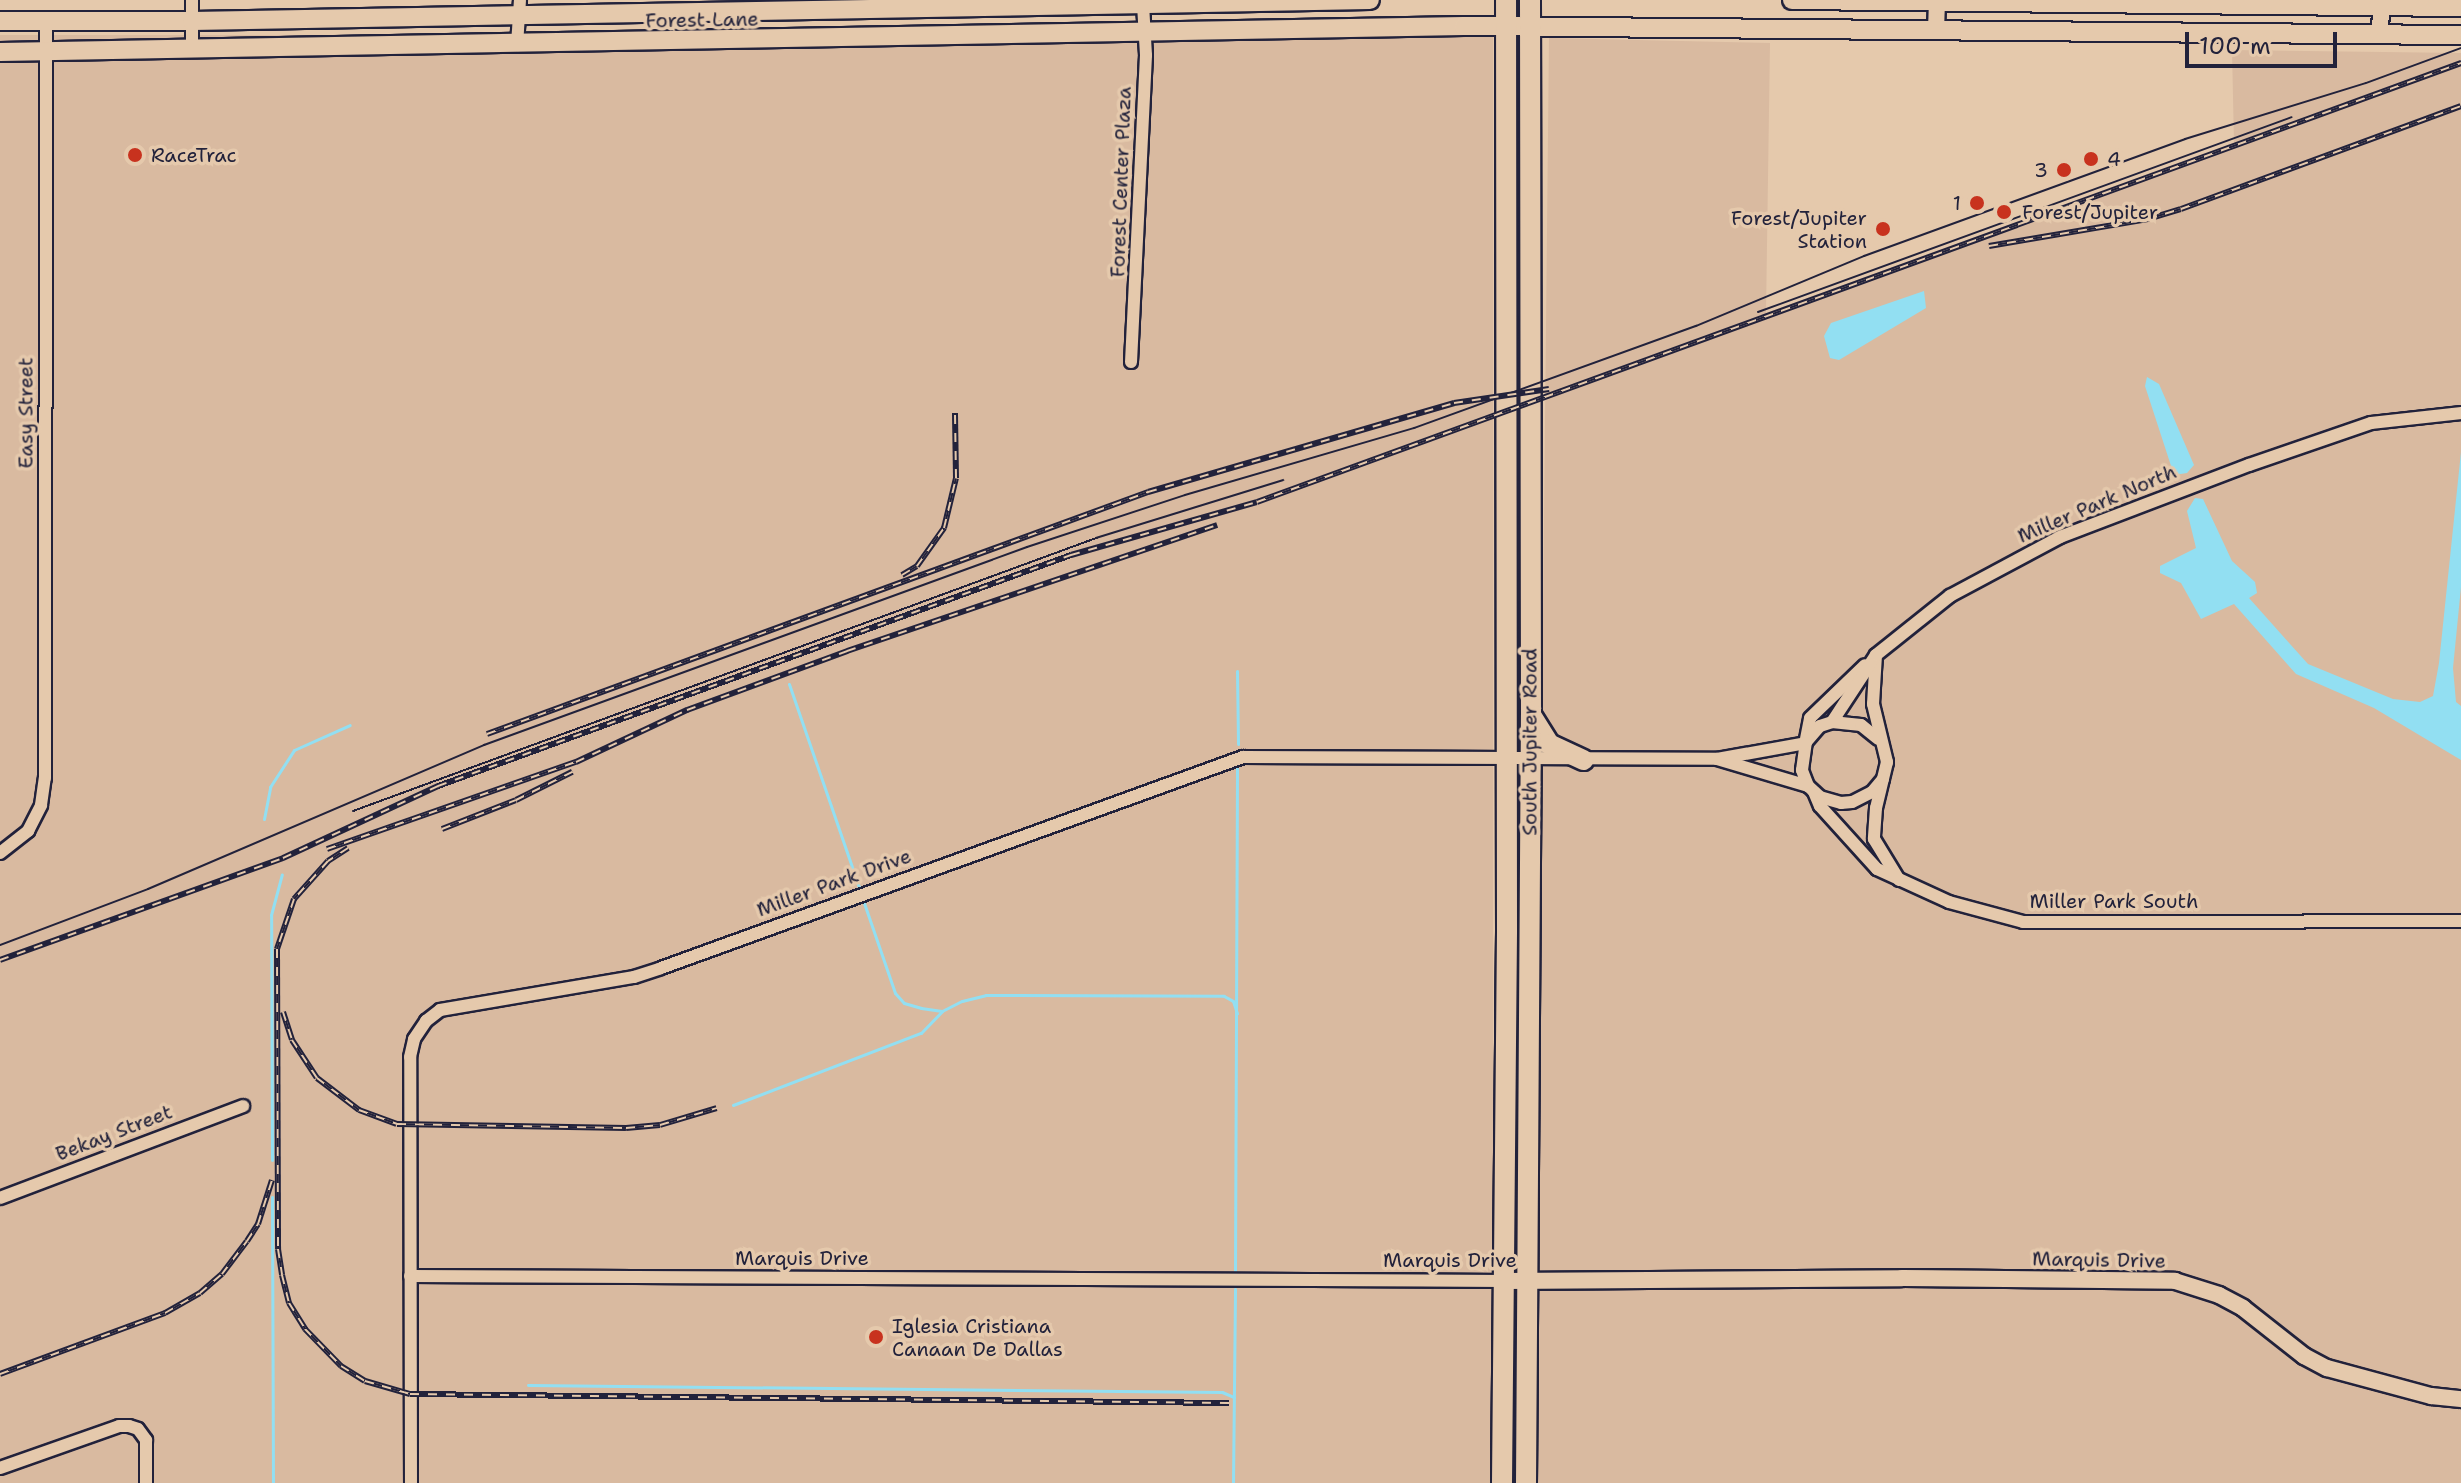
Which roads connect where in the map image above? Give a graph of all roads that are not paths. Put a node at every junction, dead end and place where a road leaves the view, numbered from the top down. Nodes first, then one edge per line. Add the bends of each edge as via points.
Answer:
1 (192, 0) edge
2 (1370, 0) edge
3 (1506, 0) edge
4 (1530, 0) edge
5 (1792, 0) edge
6 (1937, 1) edge
7 (955, 4) edge
8 (1143, 4) junction
9 (2083, 4) junction
10 (2381, 4) edge
11 (2216, 5) junction
12 (2461, 7) edge
13 (520, 8) edge
14 (751, 11) junction
15 (285, 18) junction
16 (46, 20) junction
17 (0, 21) edge
18 (192, 21) junction
19 (1507, 26) junction
20 (1530, 27) junction
21 (1936, 30) junction
22 (2084, 31) junction
23 (2215, 33) junction
24 (1146, 34) junction
25 (2380, 35) junction
26 (2461, 35) edge
27 (954, 37) junction
28 (751, 41) junction
29 (517, 45) junction
30 (288, 49) junction
31 (192, 51) junction
32 (0, 52) edge
33 (45, 52) junction
34 (1508, 244) junction
35 (1531, 244) junction
36 (1131, 362) dead end
37 (2461, 413) edge
38 (1508, 550) junction
39 (1530, 550) junction
40 (1876, 655) junction
41 (1531, 715) junction
42 (1832, 722) junction
43 (1806, 742) junction
44 (1883, 744) junction
45 (1507, 759) junction
46 (1530, 759) junction
47 (1717, 759) junction
48 (1583, 760) junction
49 (1883, 779) junction
50 (1811, 789) junction
51 (0, 853) edge
52 (1900, 882) junction
53 (2461, 921) edge
54 (1507, 1019) junction
55 (1528, 1019) junction
56 (243, 1106) dead end
57 (0, 1198) edge
58 (410, 1276) junction
59 (1527, 1280) junction
60 (1505, 1281) junction
61 (2461, 1399) edge
62 (0, 1468) edge
63 (146, 1483) edge
64 (411, 1483) edge
65 (1502, 1483) edge
66 (1526, 1483) edge

1 - 18 street
2 - 8 main road, Forest Lane
3 - 19 main road, South Jupiter Road
4 - 20 main road, South Jupiter Road
5 - 6 main road
6 - 9 main road
6 - 21 street
7 - 8 main road, Forest Lane
7 - 14 main road, Forest Lane
7 - 27 street
8 - 24 street, Forest Center Plaza
9 - 11 main road
9 - 22 main road
10 - 11 main road
10 - 12 main road
10 - 25 street
11 - 23 main road
13 - 14 main road, Forest Lane
13 - 15 main road, Forest Lane
13 - 29 street
14 - 28 main road
15 - 18 main road, Forest Lane
15 - 30 main road
16 - 17 main road, Forest Lane
16 - 18 main road, Forest Lane
16 - 33 street, Easy Street
18 - 31 street
19 - 20 main road, Forest Lane
19 - 24 main road, Forest Lane
19 - 34 main road, South Jupiter Road
20 - 21 main road, Forest Lane
20 - 35 main road, South Jupiter Road
21 - 22 main road, Forest Lane
22 - 23 main road, Forest Lane
23 - 25 main road, Forest Lane
24 - 27 main road, Forest Lane
24 - 36 street, Forest Center Plaza
25 - 26 main road, Forest Lane
27 - 28 main road, Forest Lane
28 - 29 main road, Forest Lane
29 - 30 main road, Forest Lane
30 - 31 main road, Forest Lane
31 - 33 main road, Forest Lane
32 - 33 main road, Forest Lane
33 - 51 street, Easy Street via 45,778 41,805 28,831
34 - 35 main road
34 - 38 main road, South Jupiter Road
35 - 39 main road, South Jupiter Road
37 - 40 street, Miller Park North via 2371,423 2060,537 1950,596
38 - 39 main road
38 - 45 main road, South Jupiter Road
39 - 41 main road, South Jupiter Road
40 - 42 street, Miller Park North
40 - 43 street via 1810,718
40 - 44 street via 1873,704
41 - 46 main road, South Jupiter Road
41 - 48 main road via 1549,744
42 - 43 street, Miller Park North via 1820,726
42 - 44 street via 1861,725
43 - 47 street, Miller Park North
43 - 50 street via 1801,760
44 - 49 street
45 - 46 street, Miller Park Drive
45 - 54 main road, South Jupiter Road
45 - 58 street, Miller Park Drive via 1243,757 634,977 440,1010 414,1039 410,1057
46 - 48 street, Miller Park Drive
46 - 55 main road, South Jupiter Road
47 - 48 street, Miller Park Drive
47 - 50 street
49 - 50 street via 1852,802 1829,801
49 - 52 street via 1874,839
50 - 52 street, Miller Park South via 1877,869
52 - 53 street, Miller Park South via 2023,922
54 - 55 main road
54 - 60 main road, South Jupiter Road
55 - 59 main road, South Jupiter Road
56 - 57 street, Bekay Street
58 - 60 street, Marquis Drive
58 - 64 street, Miller Park Drive
59 - 60 street, Marquis Drive
59 - 61 street, Marquis Drive via 2175,1281 2243,1308 2327,1368
59 - 66 main road, South Jupiter Road
60 - 65 main road, South Jupiter Road
62 - 63 street via 129,1426 146,1440

